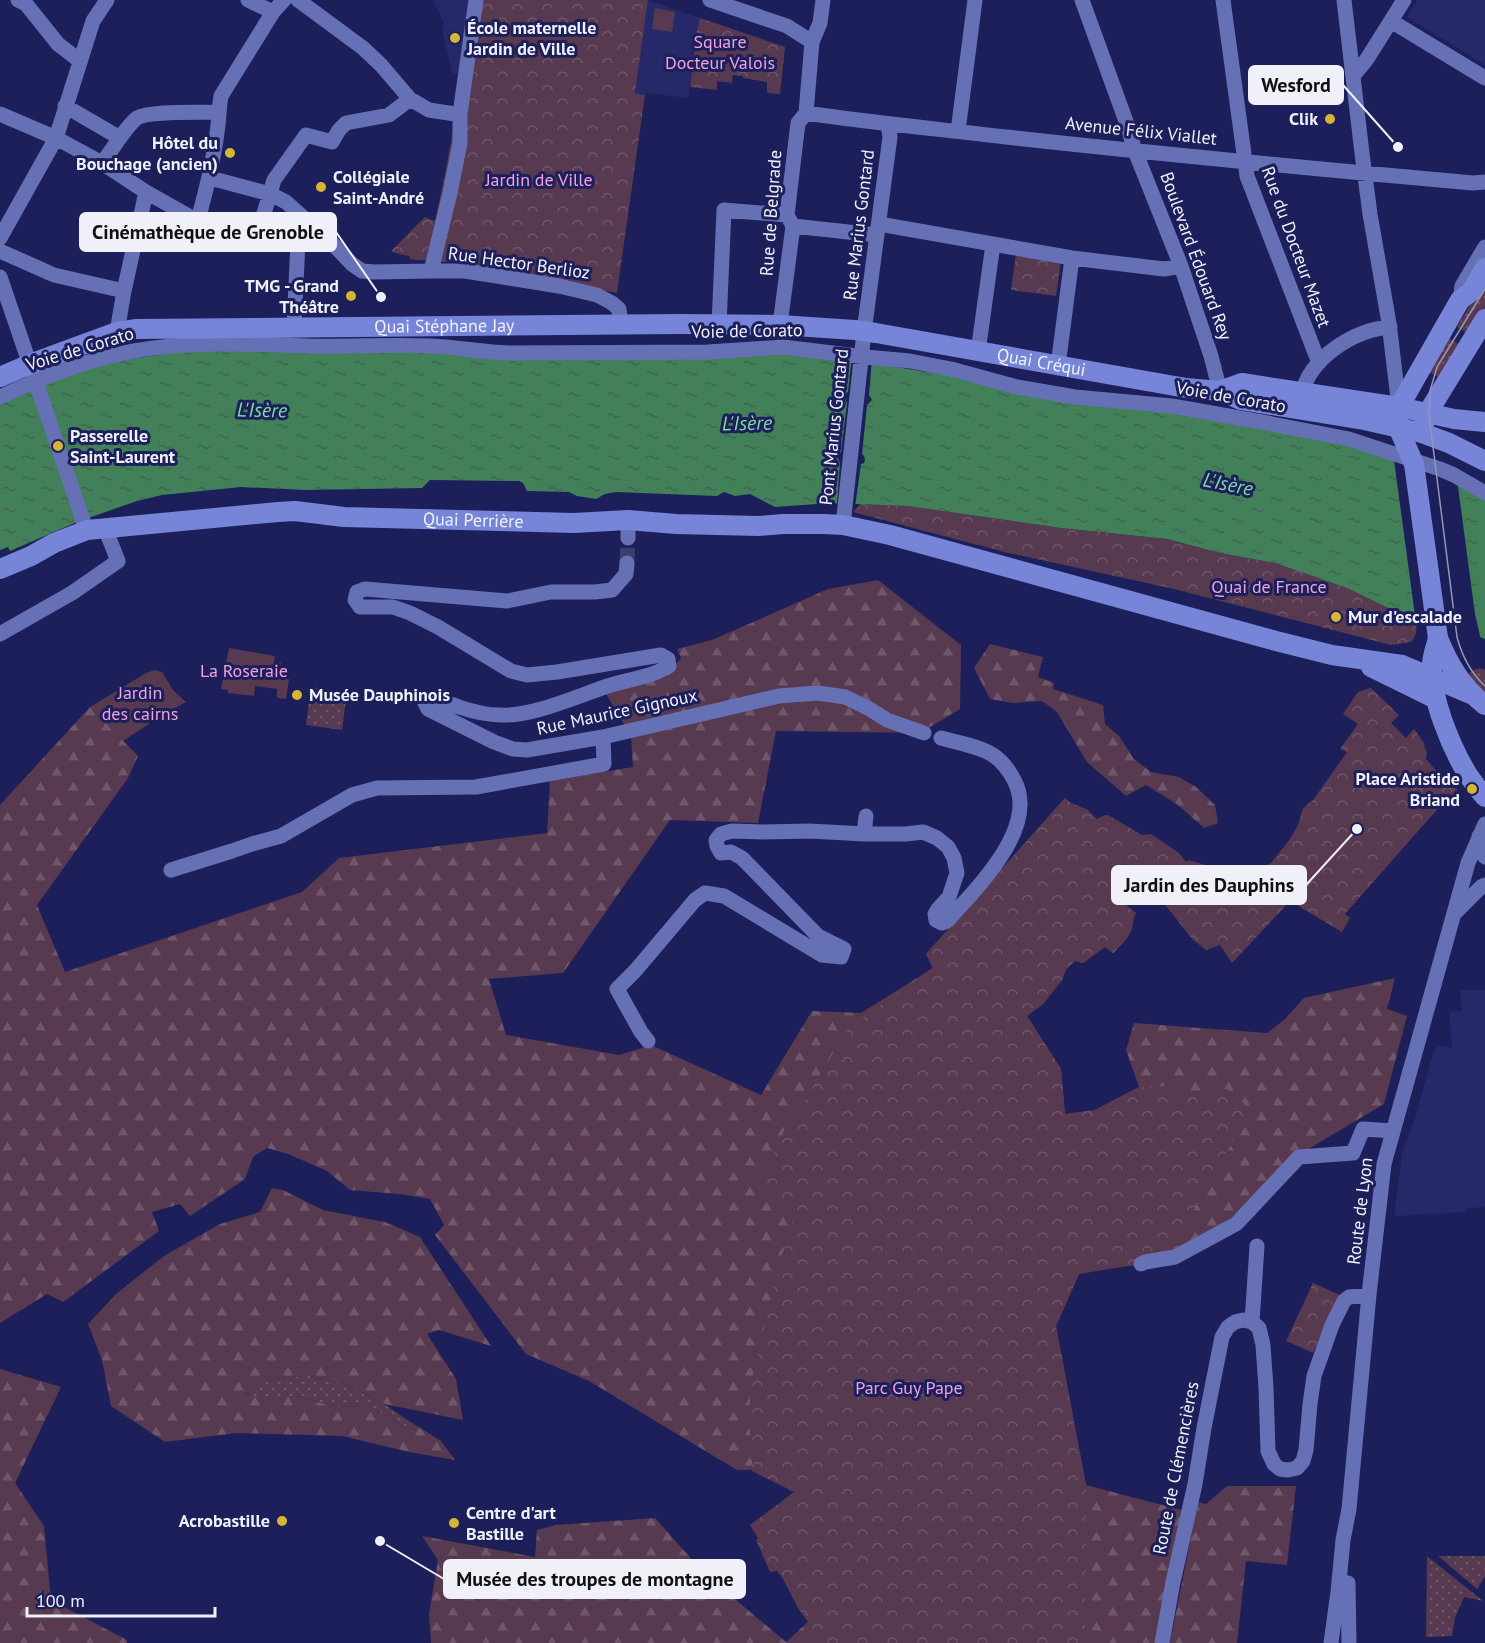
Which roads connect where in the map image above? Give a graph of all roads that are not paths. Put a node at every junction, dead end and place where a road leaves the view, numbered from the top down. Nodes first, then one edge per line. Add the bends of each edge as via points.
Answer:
1 (107, 0) edge
2 (248, 0) edge
3 (284, 0) edge
4 (298, 0) edge
5 (476, 0) edge
6 (710, 0) edge
7 (823, 0) edge
8 (975, 0) edge
9 (1082, 0) edge
10 (1223, 0) edge
11 (1344, 0) edge
12 (1404, 0) edge
13 (25, 1) edge
14 (273, 12) junction
15 (1391, 21) junction
16 (812, 42) junction
17 (80, 61) junction
18 (1353, 76) junction
19 (1485, 78) edge
20 (410, 99) junction
21 (67, 100) junction
22 (218, 112) junction
23 (806, 113) junction
24 (0, 114) edge
25 (455, 114) dead end
26 (888, 124) junction
27 (958, 131) junction
28 (56, 138) junction
29 (120, 138) junction
30 (1135, 151) junction
31 (1244, 161) junction
32 (102, 164) junction
33 (211, 172) junction
34 (1365, 173) junction
35 (1481, 184) edge
36 (272, 187) junction
37 (146, 192) junction
38 (196, 220) junction
39 (790, 220) junction
40 (877, 230) junction
41 (258, 233) junction
42 (0, 238) edge
43 (332, 243) junction
44 (993, 244) junction
45 (297, 245) junction
46 (1485, 247) edge
47 (0, 251) edge
48 (1068, 257) junction
49 (1181, 266) junction
50 (1485, 268) edge
51 (431, 271) junction
52 (0, 277) edge
53 (124, 291) junction
54 (1460, 300) junction
55 (14, 320) junction
56 (1484, 323) edge
57 (621, 325) junction
58 (719, 325) junction
59 (1389, 325) junction
60 (780, 326) junction
61 (0, 327) edge
62 (294, 328) junction
63 (117, 332) junction
64 (864, 338) junction
65 (978, 352) junction
66 (1319, 363) junction
67 (1058, 366) junction
68 (31, 369) junction
69 (0, 377) edge
70 (1220, 391) junction
71 (0, 397) edge
72 (1294, 398) junction
73 (1398, 407) junction
74 (1485, 422) edge
75 (1424, 423) junction
76 (1398, 427) junction
77 (1414, 458) junction
78 (1485, 461) edge
79 (1485, 493) edge
80 (844, 518) junction
81 (83, 520) dead end
82 (105, 528) junction
83 (627, 563) tunnel mouth
84 (0, 569) edge
85 (0, 634) edge
86 (1439, 648) junction
87 (1358, 660) junction
88 (1432, 678) junction
89 (1436, 699) junction
90 (1479, 700) edge
91 (924, 733) dead end
92 (603, 737) junction
93 (941, 738) dead end
94 (1485, 797) edge
95 (866, 816) dead end
96 (1482, 830) edge
97 (864, 834) junction
98 (1485, 857) edge
99 (171, 870) dead end
100 (1485, 885) edge
101 (1453, 915) junction
102 (648, 1041) dead end
103 (1393, 1131) junction
104 (1257, 1246) dead end
105 (1141, 1264) dead end
106 (1369, 1295) junction
107 (1252, 1322) junction
108 (1347, 1520) junction
109 (1162, 1643) edge
110 (1331, 1643) edge
111 (1349, 1643) edge

1 - 17 street via 93,21
2 - 14 street
3 - 14 street
4 - 20 street via 363,48
5 - 51 street via 460,114 460,143
6 - 16 street via 787,26
7 - 16 street, Rue de Belgrade
8 - 27 street
9 - 30 street, Boulevard Édouard Rey
10 - 31 street, Rue du Docteur Mazet
11 - 18 street
12 - 15 street
13 - 17 street via 58,44
14 - 22 street via 221,96
15 - 18 street
15 - 19 street
16 - 23 street, Rue de Belgrade
17 - 21 street
18 - 34 street
20 - 25 street via 429,110
20 - 36 street via 389,115 346,123 332,142 306,135
21 - 28 street
21 - 29 street
22 - 29 street via 143,116
22 - 33 street
23 - 26 street, Avenue Félix Viallet
23 - 39 street, Rue de Belgrade via 798,123
24 - 28 street
26 - 27 street, Avenue Félix Viallet
26 - 40 street, Rue Marius Gontard via 890,137
27 - 30 street, Avenue Félix Viallet
28 - 32 street
28 - 42 street
29 - 32 street
30 - 31 street, Avenue Félix Viallet
30 - 49 street, Boulevard Édouard Rey
31 - 34 street, Avenue Félix Viallet
31 - 66 street, Rue du Docteur Mazet
32 - 37 street
33 - 36 street, Rue Hector Berlioz
33 - 38 street
34 - 35 street, Avenue Félix Viallet
34 - 59 street
36 - 41 street
36 - 43 street, Rue Hector Berlioz
37 - 38 street
37 - 53 street
38 - 41 street
39 - 40 street
39 - 58 street via 724,210
39 - 60 street, Rue de Belgrade
40 - 44 street
40 - 64 street, Rue Marius Gontard
41 - 45 street
43 - 45 street
43 - 51 street, Rue Hector Berlioz via 362,271
44 - 48 street
44 - 65 street
45 - 62 street
46 - 54 street via 1462,286
47 - 53 street via 43,271
48 - 49 street via 1171,269
48 - 67 street
49 - 70 street, Boulevard Édouard Rey
50 - 54 main road via 1471,292
51 - 57 street, Rue Hector Berlioz via 465,271 597,295 619,309
52 - 55 street
53 - 63 street
54 - 73 main road
55 - 61 street
55 - 68 street
56 - 75 main road
57 - 58 main road, Quai Stéphane Jay
57 - 62 main road, Quai Stéphane Jay
58 - 60 main road, Quai Stéphane Jay
59 - 66 street via 1347,341
59 - 73 street
60 - 64 main road, Quai Stéphane Jay
62 - 63 main road, Quai Stéphane Jay via 149,328
63 - 68 main road, Quai Stéphane Jay
64 - 65 main road, Quai Créqui
64 - 80 street, Pont Marius Gontard
65 - 67 main road, Quai Créqui
66 - 72 street
67 - 70 main road, Quai Créqui
68 - 69 main road, Quai Stéphane Jay
68 - 81 street
70 - 72 main road, Quai Créqui via 1241,400
71 - 79 street, Voie de Corato via 112,355 179,346 410,346 508,353 708,352 783,347 927,364 1075,398 1172,406 1319,433 1440,469
72 - 73 main road
72 - 76 main road
73 - 75 main road
73 - 76 main road
74 - 75 main road via 1454,419
75 - 76 main road
75 - 77 main road
75 - 78 main road via 1449,443
76 - 77 main road
77 - 86 main road
80 - 82 main road, Quai Perrière via 823,524 676,524 628,529 563,523 344,517 295,511
80 - 87 main road via 890,535
82 - 84 main road, Quai Perrière via 87,530
82 - 85 street via 118,561 72,593
83 - 92 street, Rue Maurice Gignoux via 626,574 612,590 550,592 507,601 365,590 357,592 355,600 360,607 410,613 511,671 527,675 662,656 668,659 669,666 660,671 515,715 498,715 434,700 426,703 428,709 513,749
86 - 88 main road via 1432,664
86 - 90 main road
87 - 88 main road via 1402,665
87 - 89 main road
88 - 89 main road
88 - 90 main road
89 - 94 main road via 1450,741
91 - 92 street, Rue Maurice Gignoux via 887,720 845,697 818,693 779,696
92 - 99 street via 604,764 476,787 377,788 352,795 281,836
93 - 97 street via 994,756 1016,784 1020,797 1018,819 990,873 942,923 935,914 949,897 957,873 948,847 923,832
95 - 97 street
96 - 98 street
96 - 101 street
97 - 102 street via 721,834 716,840 721,853 731,852 742,858 818,936 844,949 841,957 822,955 724,896 705,893 617,989
100 - 101 street
101 - 103 street, Route de Lyon
103 - 105 street via 1363,1129 1353,1154 1299,1157 1236,1224 1175,1257
103 - 106 street, Route de Lyon via 1384,1164
104 - 107 street
106 - 107 street via 1344,1301 1323,1348 1314,1376 1306,1450 1297,1468 1280,1469 1268,1451 1263,1345 1259,1328
106 - 108 street, Route de Lyon
107 - 109 street, Route de Clémencières via 1235,1322 1222,1337
108 - 110 street
108 - 111 street via 1352,1539 1347,1593

